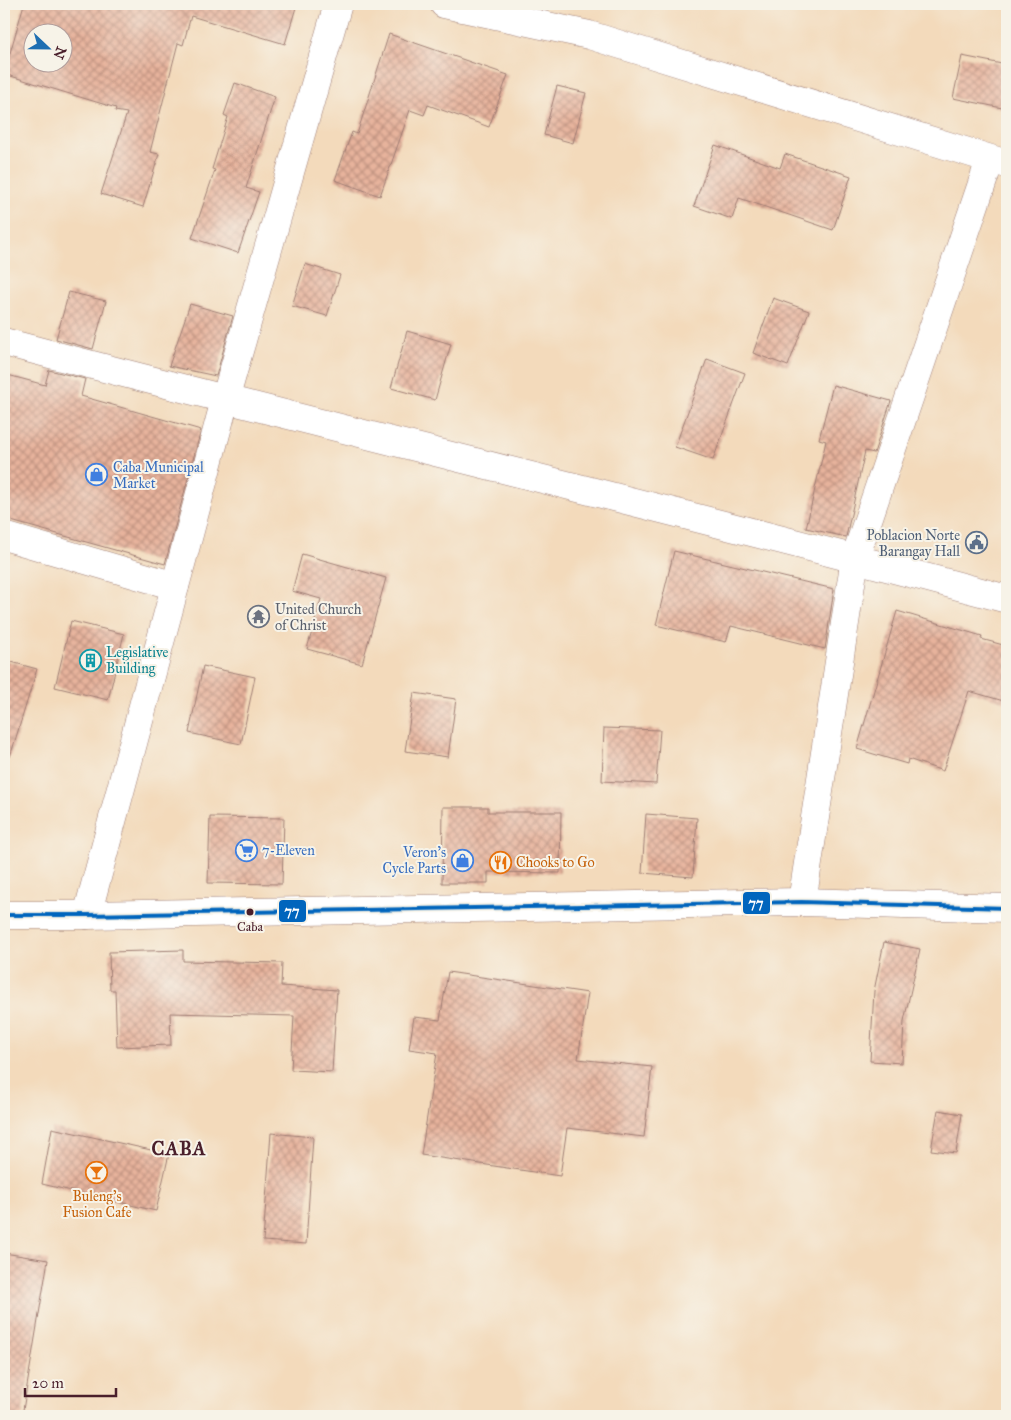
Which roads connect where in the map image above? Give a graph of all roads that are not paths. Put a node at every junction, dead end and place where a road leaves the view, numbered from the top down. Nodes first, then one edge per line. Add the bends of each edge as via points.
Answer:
1 (338, 4) edge
2 (444, 4) edge
3 (999, 162) edge
4 (4, 342) edge
5 (225, 400) junction
6 (4, 536) edge
7 (855, 558) junction
8 (175, 586) junction
9 (1007, 599) edge
10 (802, 902) junction
11 (1007, 908) edge
12 (4, 915) edge
13 (87, 915) junction

1 - 5 main road
2 - 3 main road via 589,35
3 - 7 main road
4 - 5 main road
5 - 7 main road
5 - 8 main road
6 - 8 main road
7 - 9 main road
7 - 10 main road
8 - 13 main road
10 - 11 main road
10 - 13 main road
12 - 13 main road

